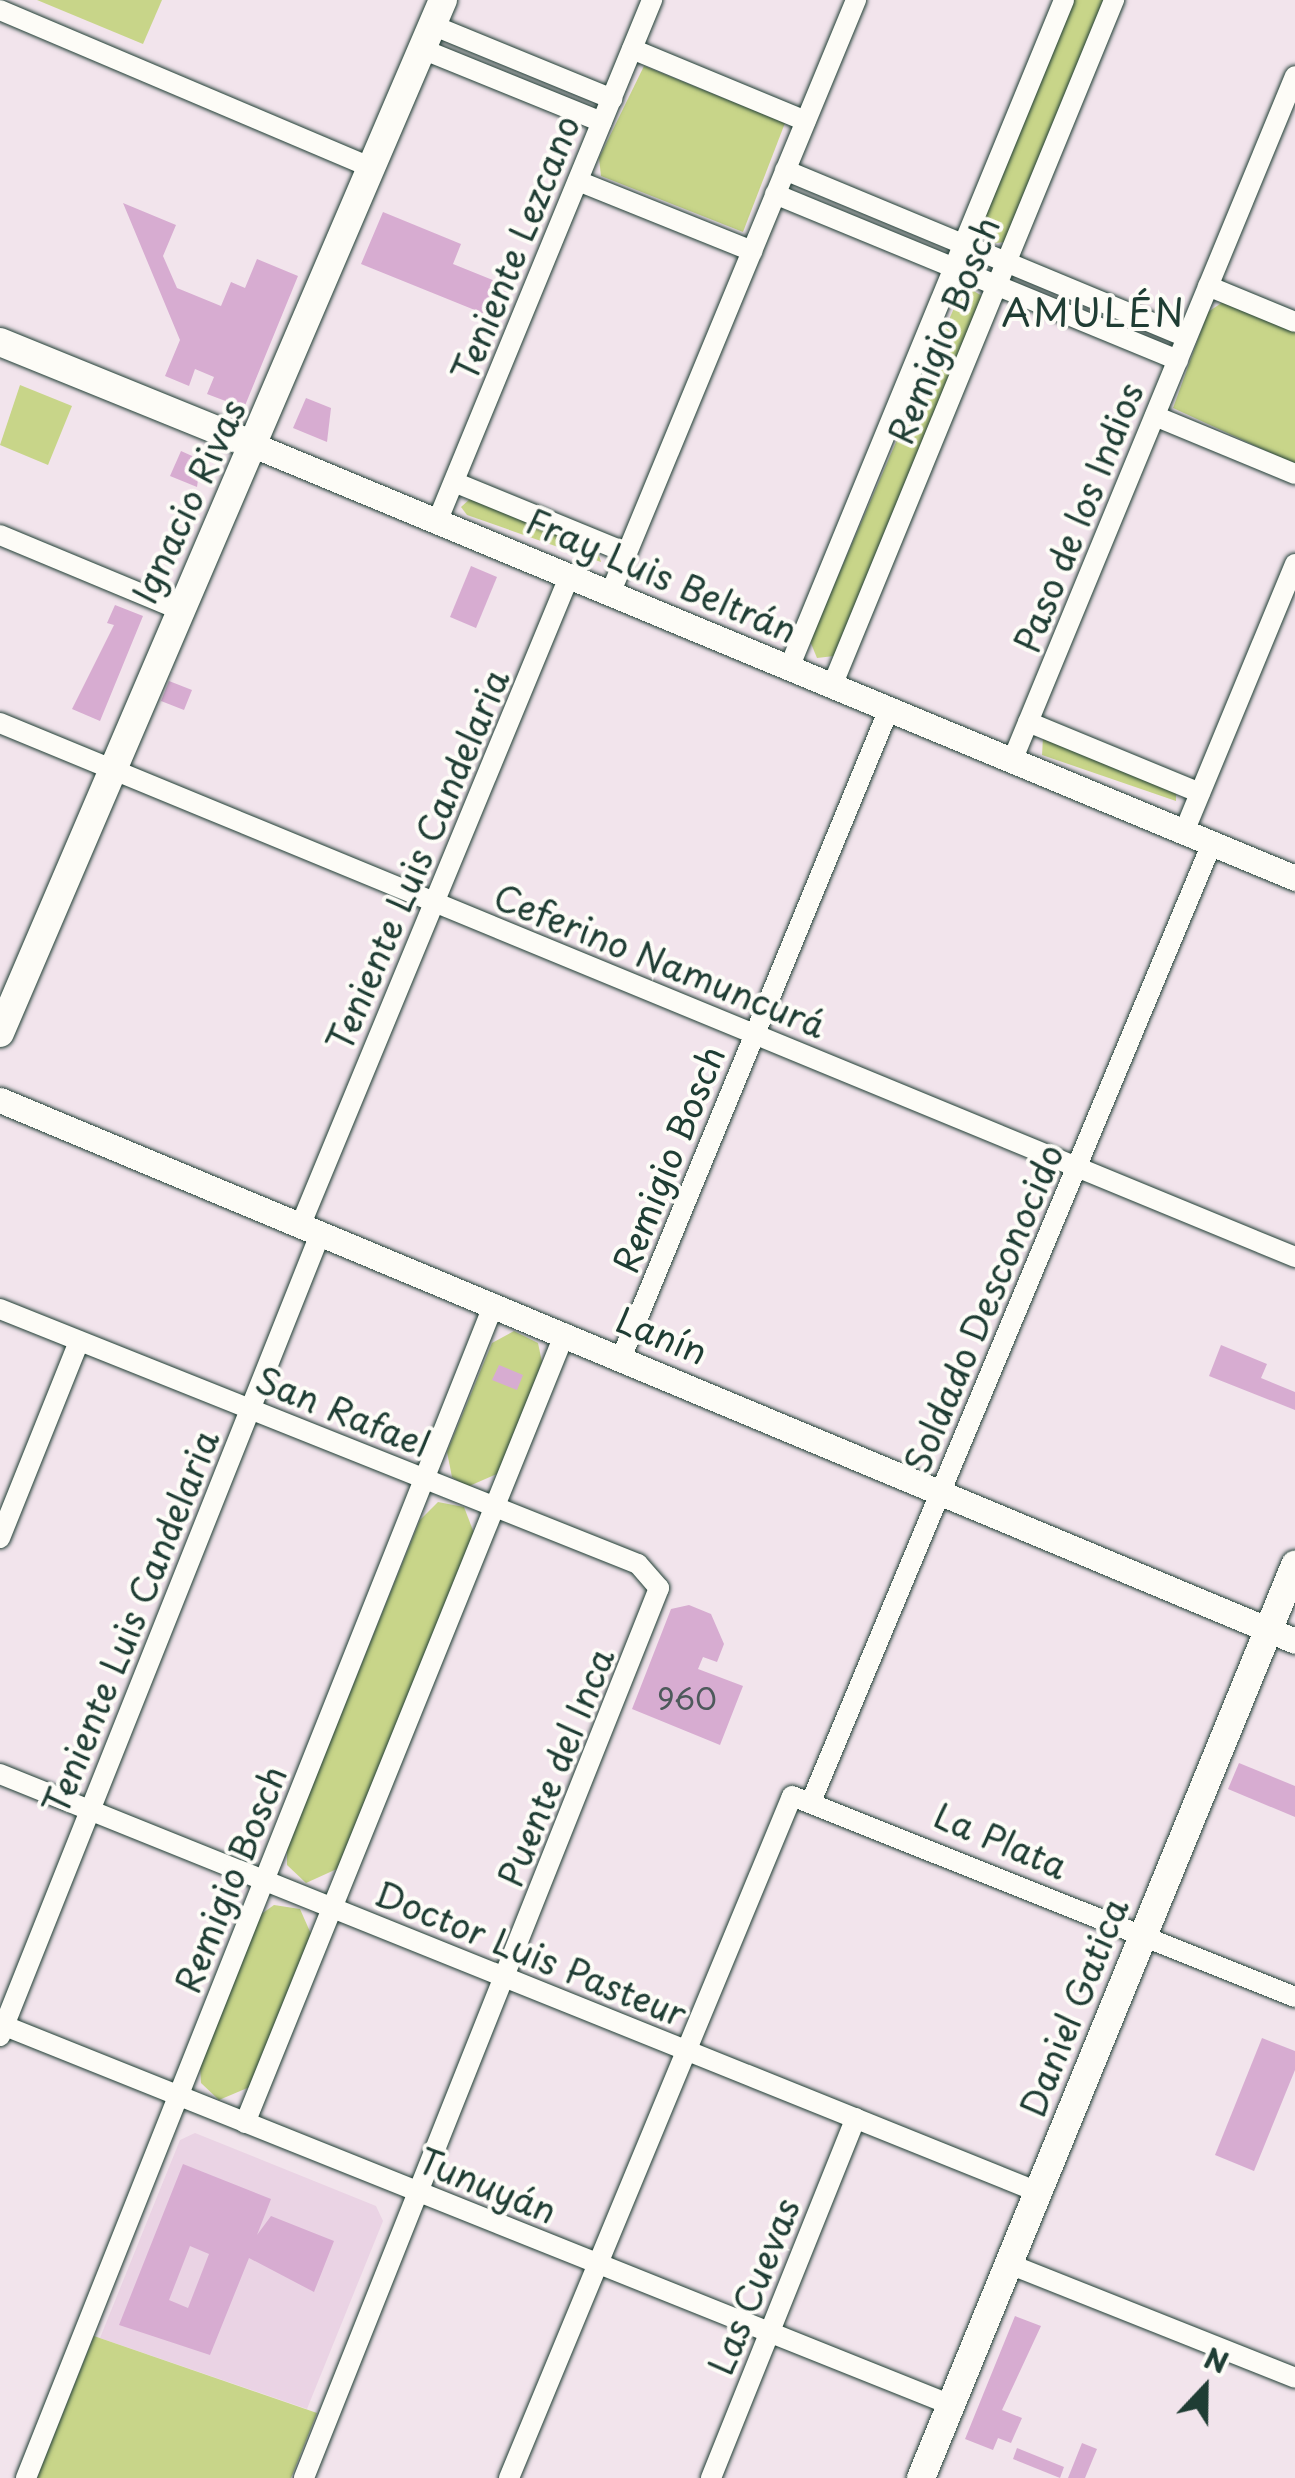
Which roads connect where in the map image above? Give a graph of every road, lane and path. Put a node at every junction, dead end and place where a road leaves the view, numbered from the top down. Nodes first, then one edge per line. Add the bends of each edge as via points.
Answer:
1 (652, 0) edge
2 (856, 0) edge
3 (1064, 0) edge
4 (1114, 0) edge
5 (0, 10) edge
6 (432, 25) edge
7 (632, 49) junction
8 (1295, 76) edge
9 (612, 99) junction
10 (806, 120) junction
11 (602, 122) junction
12 (373, 168) junction
13 (785, 170) junction
14 (578, 180) junction
15 (776, 194) junction
16 (964, 244) junction
17 (752, 252) junction
18 (1006, 262) junction
19 (954, 268) junction
20 (996, 285) junction
21 (1208, 286) junction
22 (1295, 322) edge
23 (1188, 336) junction
24 (0, 342) edge
25 (1178, 360) junction
26 (1154, 416) junction
27 (251, 444) junction
28 (1295, 474) edge
29 (454, 482) junction
30 (437, 522) junction
31 (0, 535) edge
32 (627, 553) junction
33 (1295, 564) edge
34 (569, 577) junction
35 (610, 594) junction
36 (178, 608) junction
37 (789, 668) junction
38 (832, 686) junction
39 (889, 710) junction
40 (1028, 722) junction
41 (0, 723) edge
42 (1012, 760) junction
43 (111, 769) junction
44 (1200, 792) junction
45 (1184, 832) junction
46 (1212, 843) junction
47 (1295, 878) edge
48 (434, 902) junction
49 (0, 1034) edge
50 (755, 1034) junction
51 (0, 1100) edge
52 (1076, 1167) junction
53 (311, 1228) junction
54 (1295, 1258) edge
55 (494, 1304) junction
56 (0, 1309) edge
57 (565, 1332) junction
58 (80, 1341) junction
59 (622, 1356) junction
60 (250, 1410) junction
61 (424, 1479) junction
62 (942, 1488) junction
63 (494, 1507) junction
64 (0, 1538) edge
65 (1295, 1564) edge
66 (657, 1580) joint
67 (1269, 1628) junction
68 (1295, 1641) edge
69 (0, 1774) edge
70 (803, 1796) junction
71 (90, 1810) junction
72 (264, 1880) junction
73 (332, 1908) junction
74 (1142, 1934) junction
75 (506, 1978) junction
76 (1295, 1997) edge
77 (1, 2029) edge
78 (683, 2049) junction
79 (179, 2096) junction
80 (856, 2118) junction
81 (246, 2122) junction
82 (420, 2192) junction
83 (1038, 2192) junction
84 (596, 2263) junction
85 (1008, 2264) junction
86 (769, 2332) junction
87 (1295, 2378) edge
88 (951, 2405) junction
89 (26, 2478) edge
90 (304, 2478) edge
91 (508, 2478) edge
92 (710, 2478) edge
93 (922, 2478) edge

1 - 7 street, Teniente Lezcano
2 - 10 street
3 - 16 street, Remigio Bosch
4 - 18 street, Remigio Bosch
5 - 12 street
6 - 9 street
6 - 11 street
6 - 12 main road, Ignacio Rivas
7 - 9 street, Teniente Lezcano
7 - 10 street
8 - 21 street, Paso de los Indios
9 - 11 street, Teniente Lezcano
10 - 13 street
11 - 14 street, Teniente Lezcano
12 - 27 main road, Ignacio Rivas
13 - 15 street
13 - 16 street
14 - 17 street
14 - 29 street, Teniente Lezcano
15 - 17 street
15 - 19 street
16 - 18 street
16 - 19 street, Remigio Bosch
17 - 32 street
18 - 20 street, Remigio Bosch
18 - 23 street
19 - 20 street
19 - 37 street, Remigio Bosch
20 - 25 street
20 - 38 street, Remigio Bosch
21 - 22 street
21 - 23 street, Paso de los Indios
23 - 25 street, Paso de los Indios
24 - 27 main road, Fray Luis Beltrán
25 - 26 street, Paso de los Indios
26 - 28 street
26 - 40 street, Paso de los Indios
27 - 30 street, Fray Luis Beltrán
27 - 36 main road, Ignacio Rivas
29 - 30 street, Teniente Lezcano
29 - 32 street, Fray Luis Beltrán
30 - 34 street, Fray Luis Beltrán
31 - 36 street
32 - 35 street
33 - 44 street
34 - 35 street, Fray Luis Beltrán
34 - 48 street, Teniente Luis Candelaria
35 - 37 street, Fray Luis Beltrán
36 - 43 main road, Ignacio Rivas
37 - 38 street, Fray Luis Beltrán
38 - 39 street, Fray Luis Beltrán
39 - 42 street, Fray Luis Beltrán
39 - 50 street, Remigio Bosch
40 - 42 street, Paso de los Indios
40 - 44 street
41 - 43 street, Ceferino Namuncurá
42 - 45 street, Fray Luis Beltrán
43 - 48 street, Ceferino Namuncurá
43 - 49 main road, Ignacio Rivas
44 - 45 street
45 - 46 street, Fray Luis Beltrán
46 - 47 street, Fray Luis Beltrán
46 - 52 street, Soldado Desconocido
48 - 50 street, Ceferino Namuncurá
48 - 53 street, Teniente Luis Candelaria
50 - 52 street, Ceferino Namuncurá
50 - 59 street, Remigio Bosch
51 - 53 street, Lanín
52 - 54 street, Ceferino Namuncurá
52 - 62 street, Soldado Desconocido
53 - 55 street, Lanín
53 - 60 street, Teniente Luis Candelaria
55 - 57 street, Lanín
55 - 61 street, Remigio Bosch
56 - 58 street, San Rafael
57 - 59 street, Lanín
57 - 63 street
58 - 60 street, San Rafael
58 - 64 street
59 - 62 street, Lanín
60 - 61 street, San Rafael
60 - 71 street, Teniente Luis Candelaria
61 - 63 street, San Rafael
61 - 72 street, Remigio Bosch
62 - 67 street, Lanín
62 - 70 street, Soldado Desconocido
63 - 66 street, San Rafael
63 - 73 street
65 - 67 main road, Daniel Gatica
66 - 75 street, Puente del Inca via 656,1601
67 - 68 street, Lanín
67 - 74 main road, Daniel Gatica
69 - 71 street, Doctor Luis Pasteur
70 - 74 street, La Plata
70 - 78 street, Soldado Desconocido
71 - 72 street, Doctor Luis Pasteur
71 - 77 street, Teniente Luis Candelaria
72 - 73 street, Doctor Luis Pasteur
72 - 79 street, Remigio Bosch
73 - 75 street, Doctor Luis Pasteur
73 - 81 street
74 - 76 street, La Plata
74 - 83 main road, Daniel Gatica
75 - 78 street, Doctor Luis Pasteur
75 - 82 street, Puente del Inca
77 - 79 street, Tunuyán
78 - 80 street, Doctor Luis Pasteur
78 - 84 street, Soldado Desconocido
79 - 81 street, Tunuyán
79 - 89 street, Remigio Bosch
80 - 83 street, Doctor Luis Pasteur
80 - 86 street, Las Cuevas
81 - 82 street, Tunuyán
82 - 84 street, Tunuyán
82 - 90 street, Puente del Inca
83 - 85 main road, Daniel Gatica
84 - 86 street, Tunuyán
84 - 91 street, Soldado Desconocido
85 - 87 street
85 - 88 main road, Daniel Gatica
86 - 88 street, Tunuyán
86 - 92 street, Las Cuevas
88 - 93 main road, Daniel Gatica

